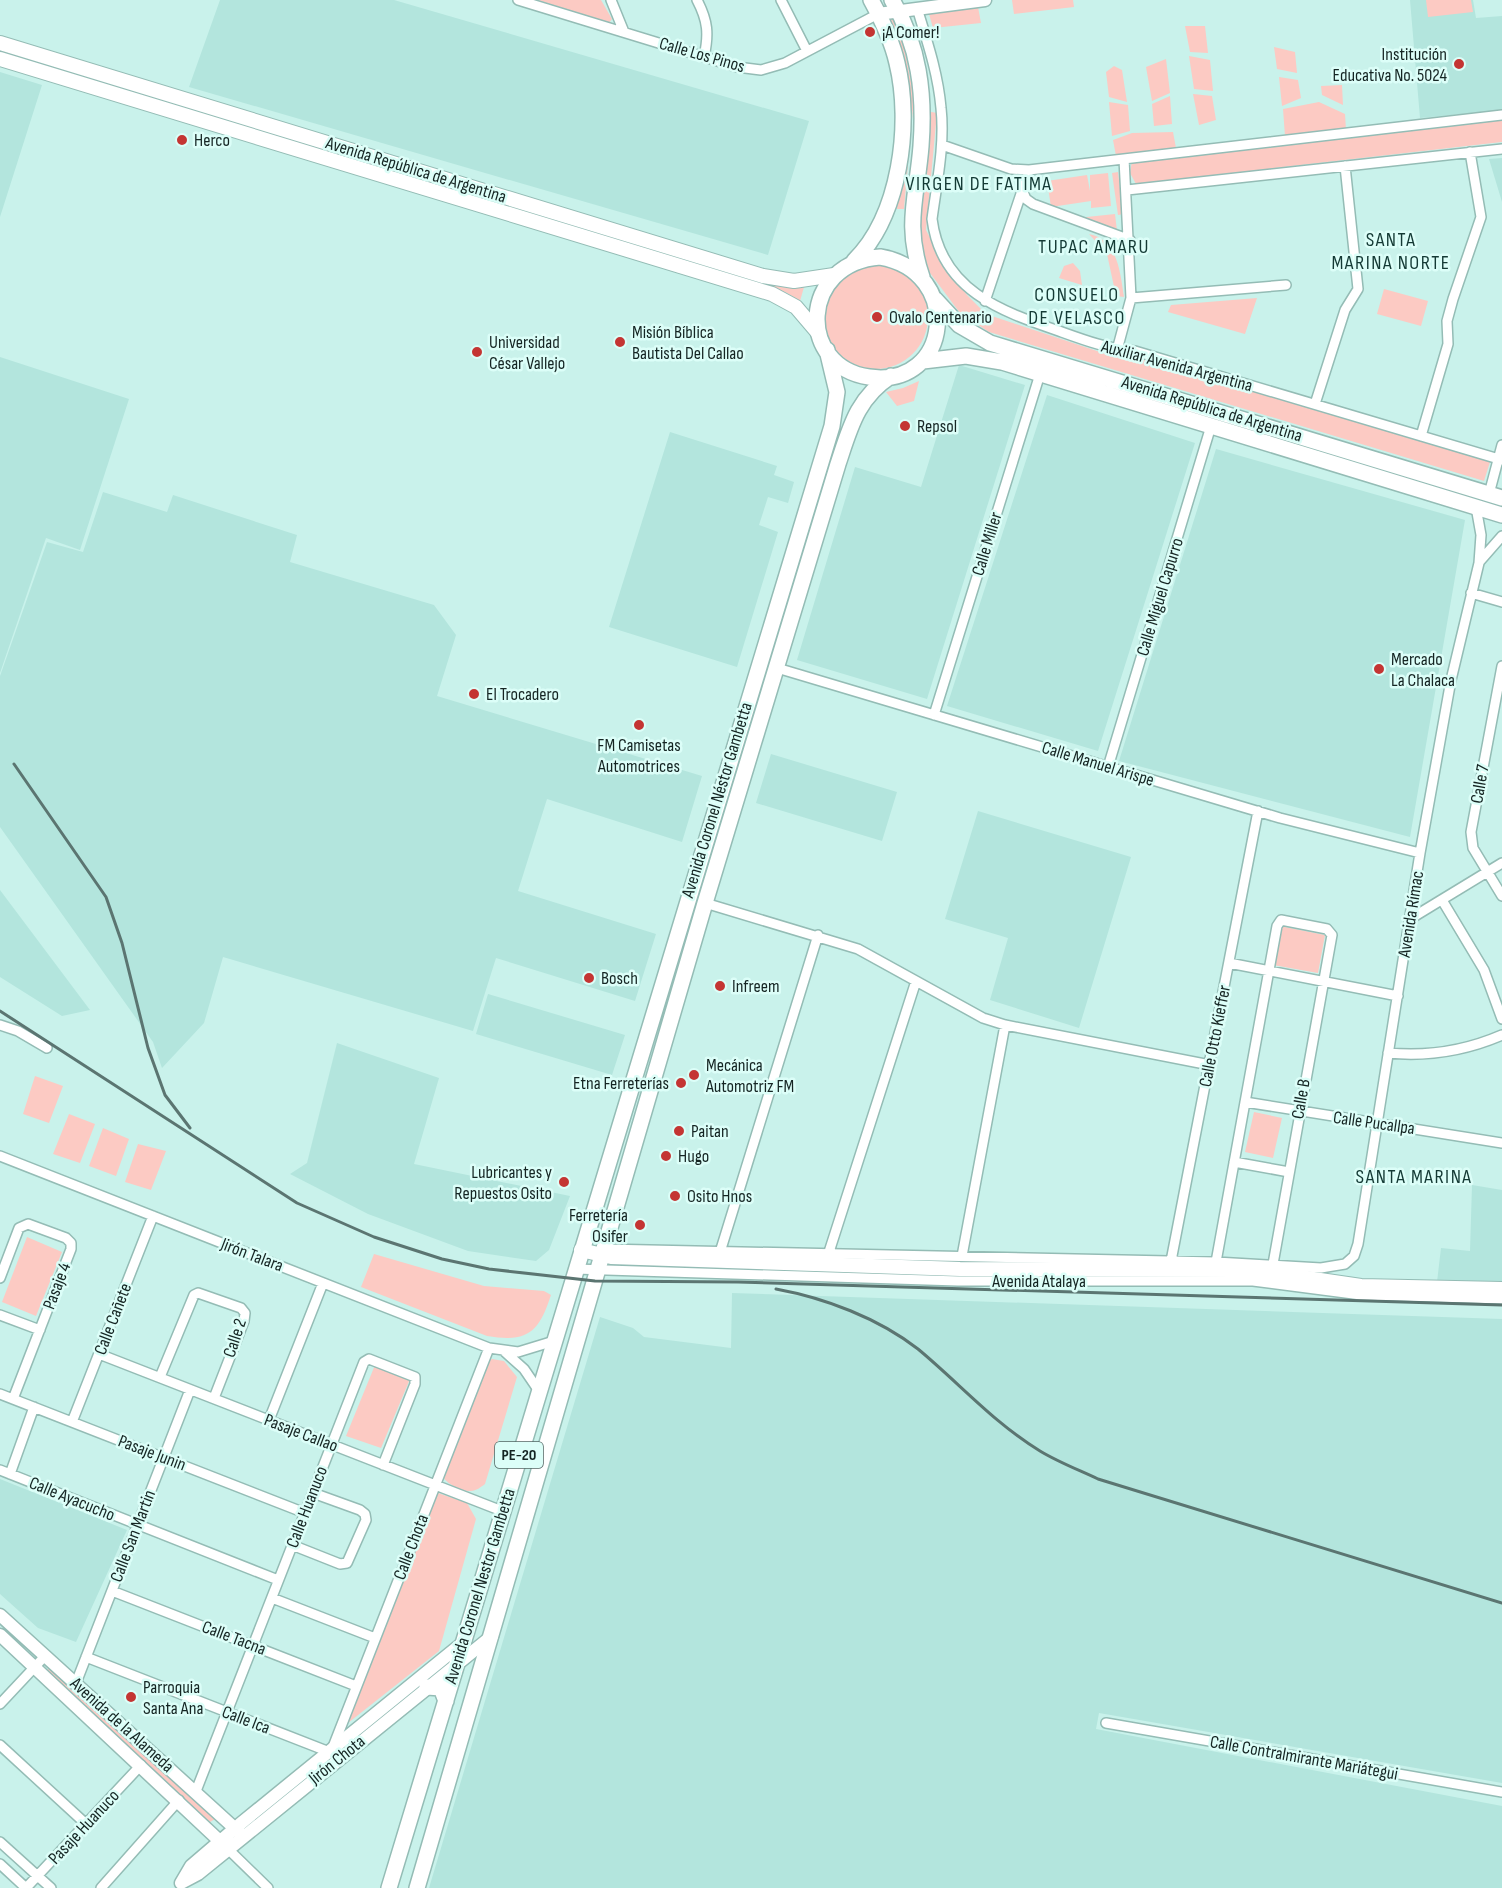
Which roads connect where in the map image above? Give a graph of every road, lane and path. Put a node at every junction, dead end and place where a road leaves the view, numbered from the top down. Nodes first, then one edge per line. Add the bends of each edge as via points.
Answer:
1 (518, 0) edge
2 (611, 0) edge
3 (697, 0) edge
4 (781, 0) edge
5 (871, 0) edge
6 (985, 0) edge
7 (916, 4) edge
8 (895, 5) edge
9 (878, 14) junction
10 (624, 32) junction
11 (0, 43) edge
12 (807, 51) junction
13 (704, 57) junction
14 (0, 59) edge
15 (1502, 115) edge
16 (942, 145) junction
17 (1502, 149) edge
18 (1470, 152) junction
19 (1124, 159) junction
20 (1345, 166) junction
21 (1029, 170) junction
22 (1127, 189) junction
23 (1023, 192) junction
24 (567, 224) junction
25 (1130, 240) junction
26 (853, 262) junction
27 (737, 275) junction
28 (834, 275) junction
29 (922, 278) junction
30 (1286, 285) dead end
31 (1131, 298) junction
32 (935, 299) junction
33 (986, 301) junction
34 (819, 334) junction
35 (826, 350) junction
36 (1118, 350) junction
37 (923, 361) junction
38 (1040, 374) junction
39 (891, 376) junction
40 (1315, 404) junction
41 (1211, 426) junction
42 (1421, 436) junction
43 (1502, 445) edge
44 (1500, 460) edge
45 (1496, 496) edge
46 (1476, 507) junction
47 (1502, 515) edge
48 (1502, 537) edge
49 (1479, 563) junction
50 (1471, 593) junction
51 (1502, 602) edge
52 (1502, 666) edge
53 (777, 668) junction
54 (934, 715) junction
55 (1108, 767) junction
56 (1258, 811) junction
57 (1420, 854) junction
58 (1502, 863) edge
59 (1488, 872) junction
60 (1502, 896) edge
61 (1443, 900) junction
62 (705, 903) junction
63 (1410, 919) junction
64 (818, 935) junction
65 (1229, 963) junction
66 (1269, 971) junction
67 (916, 981) junction
68 (1324, 981) junction
69 (1502, 993) edge
70 (1398, 996) junction
71 (1493, 998) junction
72 (1502, 1019) edge
73 (0, 1025) edge
74 (1005, 1025) junction
75 (1502, 1035) edge
76 (47, 1048) dead end
77 (1388, 1053) junction
78 (1210, 1065) junction
79 (1245, 1102) junction
80 (1298, 1112) junction
81 (1377, 1123) junction
82 (1502, 1143) edge
83 (0, 1156) edge
84 (1234, 1162) junction
85 (1288, 1173) junction
86 (153, 1216) junction
87 (721, 1249) junction
88 (581, 1250) junction
89 (829, 1252) junction
90 (962, 1256) junction
91 (602, 1258) junction
92 (1172, 1262) junction
93 (1216, 1262) junction
94 (1273, 1264) junction
95 (1345, 1264) joint
96 (575, 1269) junction
97 (0, 1278) edge
98 (323, 1283) junction
99 (1502, 1289) edge
100 (1502, 1299) edge
101 (0, 1315) edge
102 (40, 1330) junction
103 (554, 1341) junction
104 (489, 1348) junction
105 (506, 1352) junction
106 (99, 1353) junction
107 (160, 1377) junction
108 (190, 1390) junction
109 (539, 1391) junction
110 (0, 1394) edge
111 (13, 1398) junction
112 (214, 1398) junction
113 (34, 1407) junction
114 (269, 1420) junction
115 (72, 1422) junction
116 (331, 1444) junction
117 (164, 1458) junction
118 (383, 1465) junction
119 (0, 1470) edge
120 (10, 1474) junction
121 (435, 1485) junction
122 (312, 1493) junction
123 (502, 1512) junction
124 (305, 1513) junction
125 (137, 1525) junction
126 (292, 1545) junction
127 (278, 1580) junction
128 (112, 1591) junction
129 (272, 1598) junction
130 (0, 1615) edge
131 (0, 1635) edge
132 (492, 1636) junction
133 (375, 1638) junction
134 (465, 1641) junction
135 (253, 1646) junction
136 (45, 1656) junction
137 (86, 1657) junction
138 (458, 1662) junction
139 (34, 1667) junction
140 (76, 1683) junction
141 (356, 1686) junction
142 (427, 1687) junction
143 (446, 1701) junction
144 (0, 1704) edge
145 (227, 1712) junction
146 (1106, 1723) dead end
147 (0, 1745) edge
148 (334, 1752) junction
149 (141, 1765) junction
150 (196, 1791) junction
151 (1502, 1792) edge
152 (179, 1800) junction
153 (86, 1824) junction
154 (239, 1833) junction
155 (0, 1842) edge
156 (225, 1845) junction
157 (0, 1864) edge
158 (38, 1877) junction
159 (179, 1885) edge
160 (26, 1888) edge
161 (51, 1888) edge
162 (101, 1888) edge
163 (268, 1888) edge
164 (389, 1888) edge
165 (417, 1888) edge

1 - 10 street, Calle Los Pinos
2 - 10 street
3 - 13 street via 709,34
4 - 12 street
5 - 9 main road
6 - 7 street
7 - 8 street
7 - 16 street, Auxiliar Avenida Argentina via 937,81
8 - 9 street
8 - 29 main road via 916,54 922,95 921,148 911,223
9 - 12 street, Calle Los Pinos
9 - 26 main road via 892,44 900,77 901,141 892,196 882,224
10 - 13 street, Calle Los Pinos
11 - 24 main road, Avenida República de Argentina
12 - 13 street, Calle Los Pinos via 761,70
14 - 24 main road, Avenida República de Argentina
15 - 19 street
16 - 21 street via 1011,169
16 - 33 street, Auxiliar Avenida Argentina via 932,219 934,231 962,283
17 - 18 street
18 - 20 street
18 - 42 street via 1481,217 1453,299 1447,321 1448,344
19 - 21 street
19 - 22 street
20 - 22 street
20 - 40 street via 1358,289 1345,310
21 - 23 street
22 - 25 street
23 - 25 street via 1033,204
23 - 33 street
24 - 27 main road, Avenida República de Argentina
25 - 31 street
26 - 28 main road
26 - 29 main road via 893,259
27 - 28 main road, Avenida República de Argentina via 807,281
27 - 34 main road, Avenida República de Argentina via 786,300 807,317
28 - 34 main road via 820,298
29 - 32 main road
30 - 31 street
31 - 36 street
32 - 37 main road via 937,326
32 - 45 main road, Avenida República de Argentina via 959,325 990,343
33 - 36 street, Auxiliar Avenida Argentina via 1013,315
34 - 35 main road
35 - 39 main road via 858,375
35 - 88 main road, Avenida Coronel Néstor Gambetta via 837,392 832,426
36 - 40 street, Auxiliar Avenida Argentina via 1135,351
37 - 38 main road, Avenida República de Argentina via 982,357
37 - 39 main road
38 - 41 main road, Avenida República de Argentina
38 - 54 street, Calle Miller
39 - 53 main road, Avenida Coronel Néstor Gambetta via 865,397 854,416
40 - 42 street, Auxiliar Avenida Argentina
41 - 46 main road, Avenida República de Argentina
41 - 55 street, Calle Miguel Capurro
42 - 44 street, Auxiliar Avenida Argentina
43 - 44 street
44 - 45 street
46 - 47 main road, Avenida República de Argentina
46 - 49 street, Avenida Rímac via 1481,535
48 - 49 street, Avenida Rímac
49 - 50 street, Avenida Rímac
50 - 51 street
50 - 57 street, Avenida Rímac
52 - 59 street, Calle 7 via 1471,832 1473,848
53 - 54 street, Calle Manuel Arispe
53 - 62 main road, Avenida Coronel Néstor Gambetta
54 - 55 street, Calle Manuel Arispe
55 - 56 street, Calle Manuel Arispe
56 - 57 street, Calle Manuel Arispe
56 - 65 street, Calle Otto Kieffer
57 - 63 street, Avenida Rímac
58 - 59 street
59 - 60 street, Calle 7
59 - 61 street
61 - 63 street
61 - 71 street via 1475,953
62 - 64 street
62 - 91 main road, Avenida Coronel Néstor Gambetta
63 - 70 street, Avenida Rímac
64 - 67 street via 858,949
64 - 87 street
65 - 66 street
65 - 78 street, Calle Otto Kieffer
66 - 68 street
66 - 68 street, Calle B via 1281,920 1327,929 1332,935
66 - 79 street
67 - 74 street via 983,1018
67 - 89 street
68 - 70 street
68 - 80 street, Calle B
69 - 71 street
70 - 77 street, Avenida Rímac
71 - 72 street
73 - 76 street
74 - 78 street
74 - 90 street
75 - 77 street via 1450,1052
77 - 81 street, Avenida Rímac
78 - 92 street, Calle Otto Kieffer
79 - 80 street, Calle Pucallpa
79 - 84 street
80 - 81 street, Calle Pucallpa
80 - 85 street, Calle B
81 - 82 street, Calle Pucallpa
81 - 95 street, Avenida Rímac via 1358,1244 1354,1256
83 - 86 street, Jirón Talara
84 - 85 street
84 - 93 street
85 - 94 street, Calle B
86 - 98 street, Jirón Talara
86 - 106 street, Calle Cañete
87 - 89 street, Avenida Atalaya
87 - 91 street, Avenida Atalaya
88 - 91 main road, Avenida Atalaya
88 - 96 main road, Avenida Coronel Nestor Gambetta / PE-20
89 - 90 street, Avenida Atalaya
90 - 92 street, Avenida Atalaya
91 - 96 street, Avenida Atalaya
91 - 99 main road, Avenida Atalaya via 960,1269 1235,1270 1361,1286
91 - 100 street, Avenida Atalaya via 958,1281 1253,1281 1361,1295
91 - 132 main road, Avenida Coronel Nestor Gambetta / PE-20
92 - 93 street, Avenida Atalaya
93 - 94 street, Avenida Atalaya
94 - 95 street, Avenida Atalaya via 1321,1268
96 - 103 main road, Avenida Coronel Nestor Gambetta / PE-20
97 - 102 street, Pasaje 4 via 23,1225 71,1243
98 - 104 street, Jirón Talara
98 - 114 street
101 - 102 street
102 - 111 street, Pasaje 4
103 - 105 street, Jirón Talara via 530,1351
103 - 109 main road, Avenida Coronel Nestor Gambetta / PE-20
104 - 105 street, Jirón Talara
104 - 121 street, Calle Chota
105 - 109 street
106 - 107 street, Pasaje Callao
106 - 115 street, Calle Cañete
107 - 108 street, Pasaje Callao
107 - 112 street, Calle 2 via 194,1295 241,1308 244,1321
108 - 112 street, Pasaje Callao
108 - 117 street, Calle San Martin
109 - 123 main road, Avenida Coronel Nestor Gambetta / PE-20
110 - 111 street, Pasaje Junin
111 - 113 street, Pasaje Junin
112 - 114 street, Pasaje Callao
113 - 115 street, Pasaje Junin
113 - 120 street
114 - 116 street, Pasaje Callao
115 - 117 street, Pasaje Junin
116 - 118 street, Pasaje Callao
116 - 118 street, Calle Huanuco via 364,1362 373,1359 412,1374 415,1384
116 - 122 street, Calle Huanuco
117 - 124 street, Pasaje Junin
117 - 125 street, Calle San Martin
118 - 121 street, Pasaje Callao
119 - 120 street, Calle Ayacucho
120 - 125 street, Calle Ayacucho
121 - 123 street, Pasaje Callao
121 - 133 street, Calle Chota
122 - 124 street, Calle Huanuco
122 - 126 street via 360,1510 366,1520 347,1563 340,1564
123 - 134 main road, Avenida Coronel Nestor Gambetta / PE-20
124 - 126 street, Calle Huanuco
125 - 127 street, Calle Ayacucho
125 - 128 street, Calle San Martin
126 - 127 street, Calle Huanuco
127 - 129 street, Calle Huanuco
128 - 135 street, Calle Tacna
128 - 137 street, Calle San Martin
129 - 133 street
129 - 135 street, Calle Huanuco
130 - 136 street, Avenida de la Alameda
131 - 139 street, Avenida de la Alameda
132 - 138 street, Jirón Chota
132 - 165 main road, Avenida Coronel Nestor Gambetta / PE-20
133 - 141 street, Calle Chota
134 - 138 main road, Avenida Coronel Nestor Gambetta / PE-20
134 - 148 street, Jirón Chota
135 - 141 street, Calle Tacna
135 - 145 street, Calle Huanuco
136 - 139 street
136 - 140 street, Avenida de la Alameda
137 - 140 street, Calle San Martin
137 - 145 street, Calle Ica
138 - 142 street, Jirón Chota
138 - 143 main road, Avenida Coronel Nestor Gambetta / PE-20
139 - 144 street
139 - 149 street, Avenida de la Alameda
140 - 150 street, Avenida de la Alameda
141 - 148 street, Calle Chota
142 - 143 main road via 441,1688
142 - 148 street, Jirón Chota
143 - 164 main road, Avenida Coronel Nestor Gambetta / PE-20
145 - 148 street, Calle Ica
145 - 150 street, Calle Huanuco
146 - 151 street, Calle Contralmirante Mariátegui
147 - 153 street
148 - 154 street, Jirón Chota
149 - 152 street, Avenida de la Alameda
149 - 153 street, Pasaje Huanuco
150 - 154 street, Avenida de la Alameda
152 - 156 street, Avenida de la Alameda
152 - 162 street
153 - 158 street, Pasaje Huanuco
154 - 156 street, Jirón Chota
155 - 158 street
156 - 159 street, Jirón Chota via 198,1874
156 - 163 street
157 - 160 street
158 - 160 street, Pasaje Huanuco
158 - 161 street

